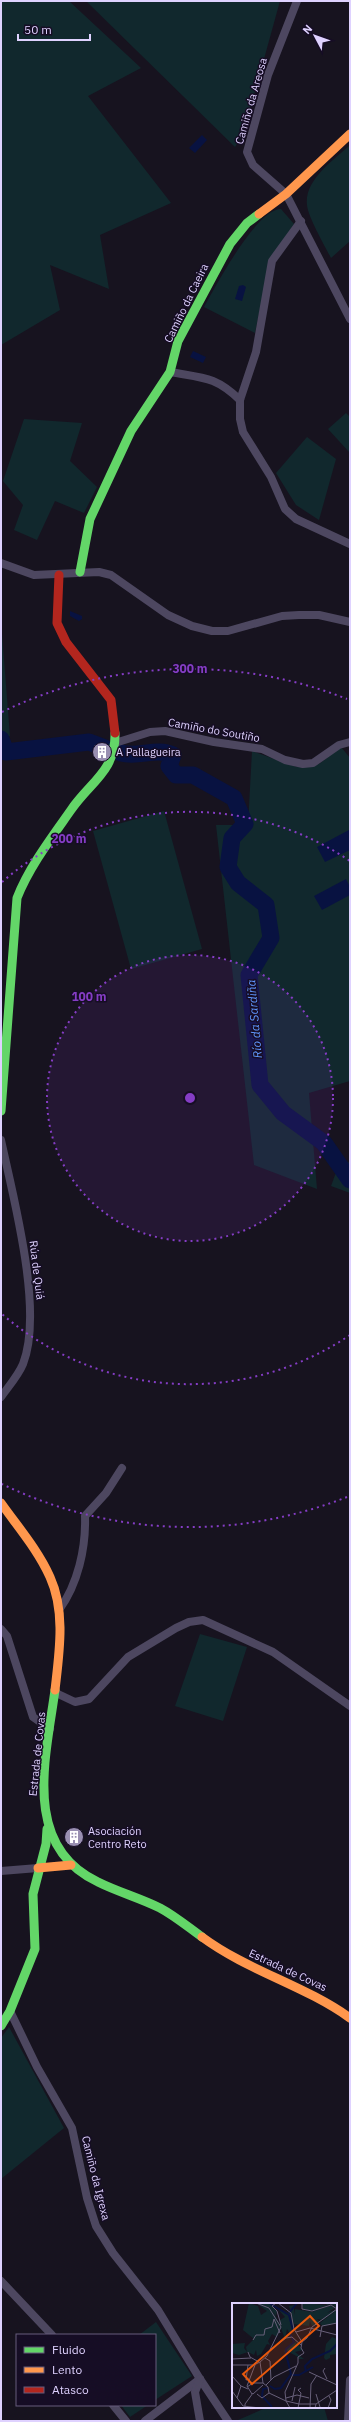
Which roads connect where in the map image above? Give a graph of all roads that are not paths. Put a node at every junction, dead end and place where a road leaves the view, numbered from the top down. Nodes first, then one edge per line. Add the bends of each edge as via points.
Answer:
1 (297, 1) edge
2 (350, 134) edge
3 (286, 194) junction
4 (301, 221) junction
5 (350, 319) edge
6 (170, 372) junction
7 (240, 400) junction
8 (350, 544) edge
9 (1, 563) edge
10 (80, 572) junction
11 (59, 575) junction
12 (350, 622) edge
13 (350, 742) edge
14 (115, 743) junction
15 (2, 1086) edge
16 (1, 1111) edge
17 (1, 1140) edge
18 (1, 1397) edge
19 (122, 1468) dead end
20 (1, 1503) edge
21 (58, 1610) junction
22 (1, 1629) edge
23 (56, 1693) junction
24 (350, 1706) edge
25 (50, 1729) junction
26 (47, 1824) junction
27 (58, 1850) junction
28 (71, 1865) junction
29 (38, 1868) junction
30 (1, 1871) edge
31 (10, 2011) junction
32 (350, 2018) edge
33 (1, 2026) edge
34 (1, 2281) edge
35 (51, 2334) edge
36 (200, 2379) junction
37 (350, 2380) edge
38 (114, 2406) edge
39 (126, 2421) edge
40 (145, 2421) edge
41 (200, 2421) edge
42 (228, 2421) edge
43 (348, 2421) edge

1 - 3 street, Camiño da Areosa via 268,75 247,152 253,165
2 - 3 street, Camiño da Caeira
3 - 4 street, Camiño da Areosa
3 - 6 street, Camiño da Caeira via 247,223 230,244 178,341
4 - 5 street, Camiño da Areosa
4 - 7 street via 272,261 256,352
6 - 7 street via 215,380
6 - 10 street, Camiño da Caeira via 131,431 90,519
7 - 8 street via 243,432 271,477 285,509 296,518
9 - 11 street via 34,575
10 - 11 street
10 - 12 street via 111,575 168,615 192,626 212,631 228,631 282,616 319,615
11 - 14 street via 57,623 66,642 111,700
13 - 14 street, Camiño do Soutiño via 339,745 314,763 303,764 285,760 262,749 165,731 150,732
14 - 15 street via 107,769 72,808 23,883 17,898
15 - 16 street
17 - 18 street, Rúa de Quiá via 15,1202 30,1293 28,1340 23,1364
19 - 21 street via 106,1493 86,1516 86,1540 82,1556 66,1600
20 - 21 street, Estrada de Covas via 43,1565 55,1590
21 - 23 street, Estrada de Covas via 60,1664
22 - 25 street via 7,1636 33,1717
23 - 24 street via 75,1702 89,1699 128,1657 176,1628 189,1622 203,1620 273,1652
23 - 25 street, Estrada de Covas
25 - 26 street, Estrada de Covas via 43,1791
26 - 27 street, Estrada de Covas
26 - 29 street via 46,1844
27 - 28 street, Estrada de Covas
27 - 29 street
28 - 29 street
28 - 32 street, Estrada de Covas via 86,1876 160,1908 229,1956 329,2003
29 - 30 street
29 - 31 street via 33,1894 35,1949
31 - 33 street
31 - 36 street, Camiño da Igrexa via 37,2067 72,2128 87,2198 96,2226 112,2253 158,2310
34 - 35 street
36 - 40 street
36 - 41 street via 195,2392
36 - 42 street, Camiño da Igrexa
37 - 43 street
38 - 39 street

